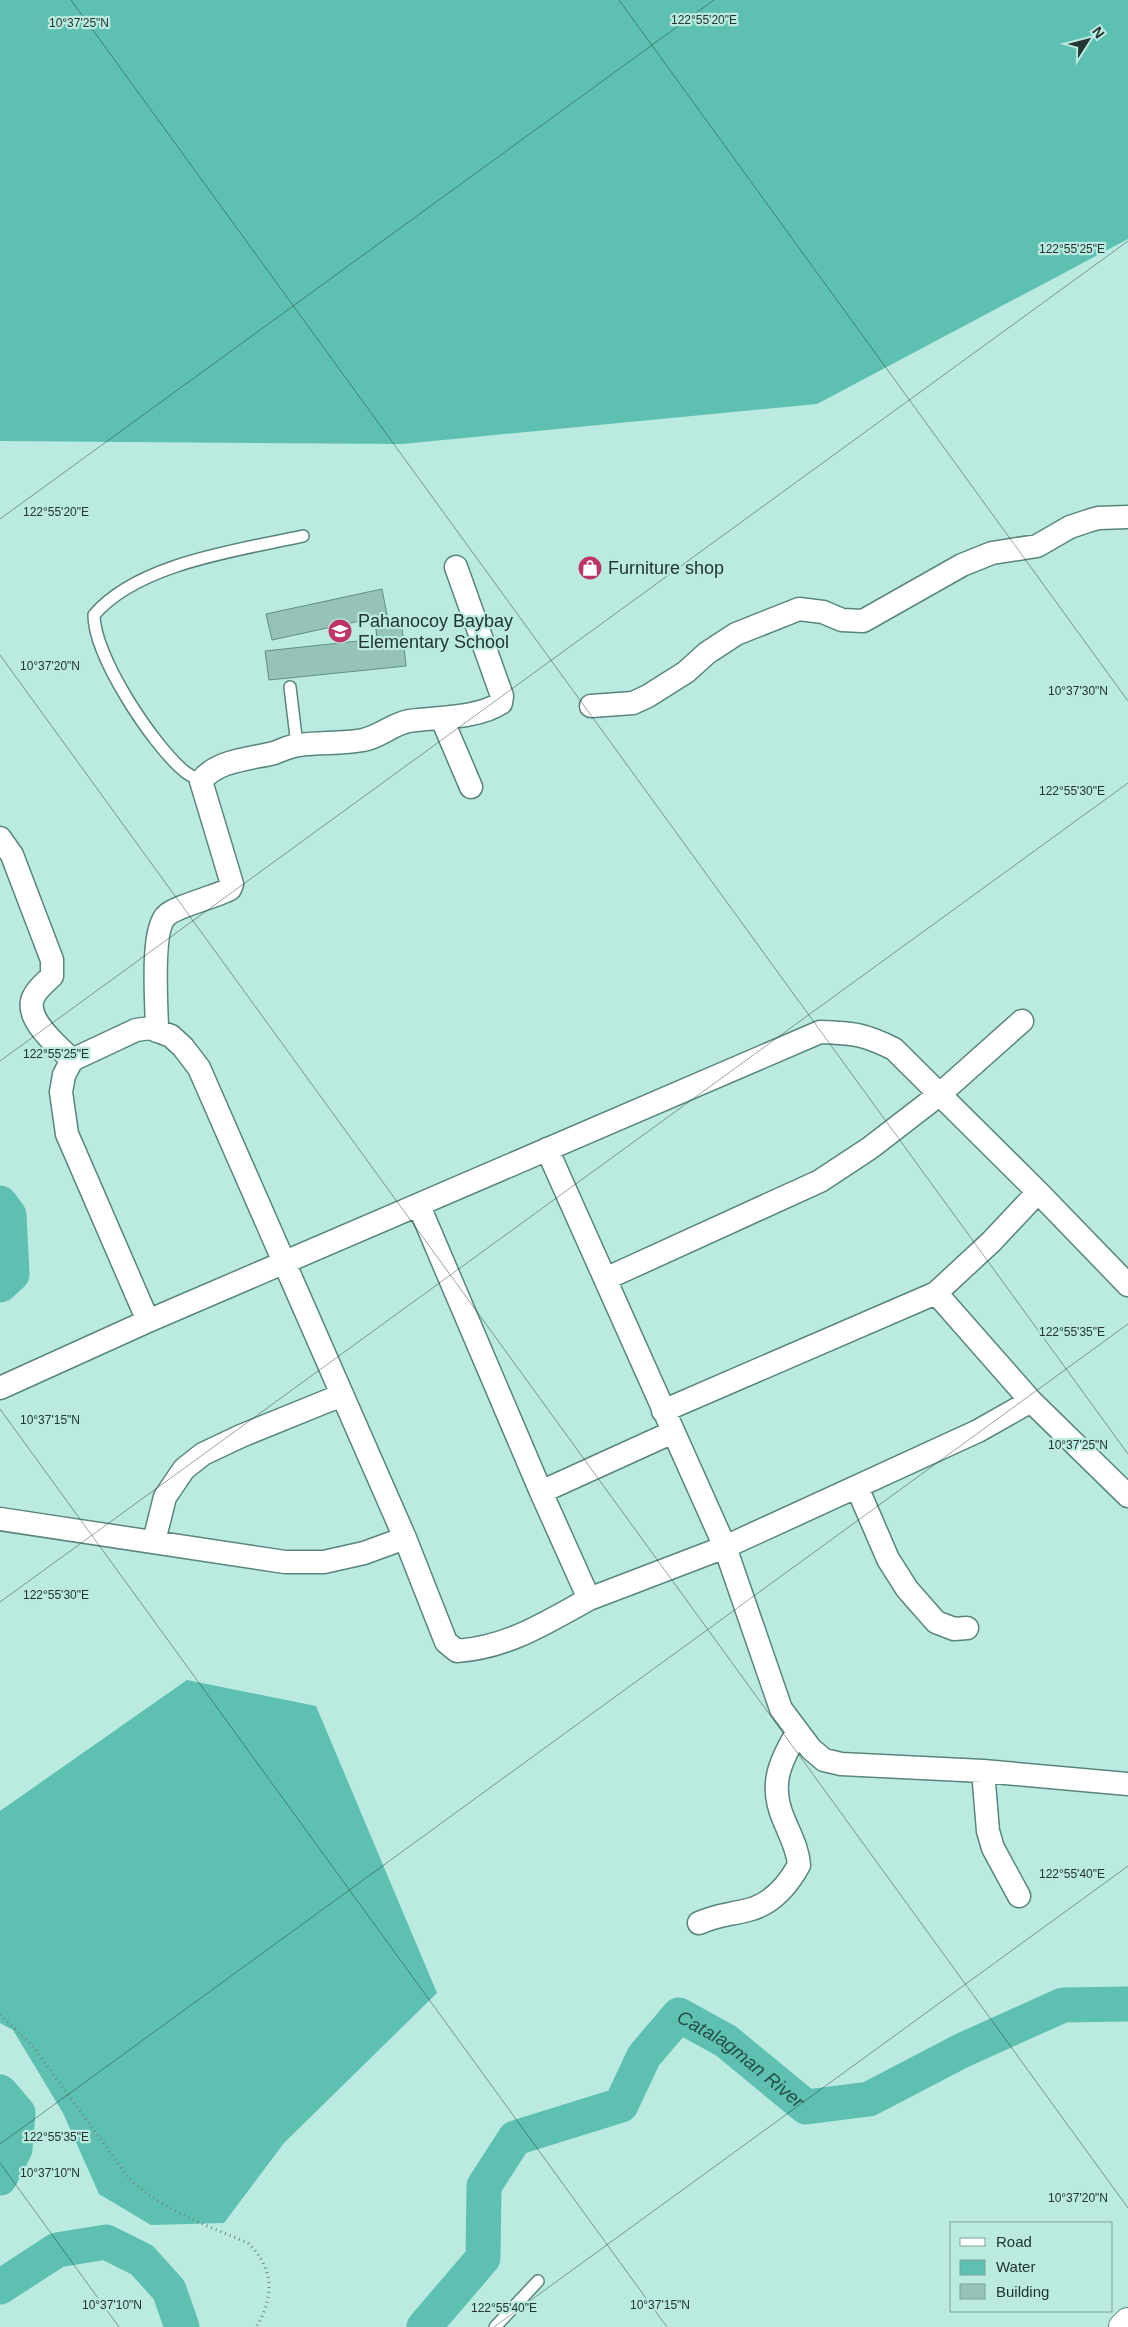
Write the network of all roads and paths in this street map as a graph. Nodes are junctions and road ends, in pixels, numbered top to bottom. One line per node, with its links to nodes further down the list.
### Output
1 (1128, 518): 5 (street)
2 (303, 536): 8 (lane)
3 (456, 567): 6 (street)
4 (290, 687): 7 (lane)
5 (591, 706)
6 (442, 719): 7 (street); 9 (street)
7 (297, 745): 8 (street)
8 (201, 780): 12 (street)
9 (471, 787)
10 (0, 838): 13 (street)
11 (1022, 1021): 14 (street)
12 (157, 1031): 13 (street); 18 (street)
13 (72, 1060): 22 (street)
14 (940, 1094): 15 (street); 16 (street); 19 (street)
15 (547, 1149): 17 (street); 19 (street)
16 (1038, 1192): 20 (street); 21 (street)
17 (419, 1206): 18 (street); 29 (street)
18 (285, 1263): 22 (street); 24 (street)
19 (606, 1280): 26 (street)
20 (1128, 1285)
21 (936, 1293): 25 (street); 26 (street)
22 (148, 1321): 23 (street)
23 (0, 1388)
24 (342, 1395): 32 (street); 33 (street)
25 (1031, 1401): 28 (street); 30 (street)
26 (663, 1410): 27 (street)
27 (673, 1432): 29 (street); 34 (street)
28 (857, 1486): 34 (street); 36 (street)
29 (541, 1492): 35 (street)
30 (1128, 1496)
31 (0, 1519): 33 (street)
32 (405, 1538): 33 (street); 35 (street)
33 (154, 1541)
34 (725, 1547): 35 (street); 37 (street)
35 (589, 1599)
36 (967, 1628)
37 (797, 1733): 38 (street); 41 (street)
38 (983, 1771): 39 (street); 40 (street)
39 (1128, 1784)
40 (1020, 1896)
41 (699, 1923)
42 (0, 2015): 45 (path)
43 (538, 2281): 46 (lane)
44 (1128, 2322): 47 (main road)
45 (256, 2327)
46 (495, 2327)
47 (1123, 2327)

